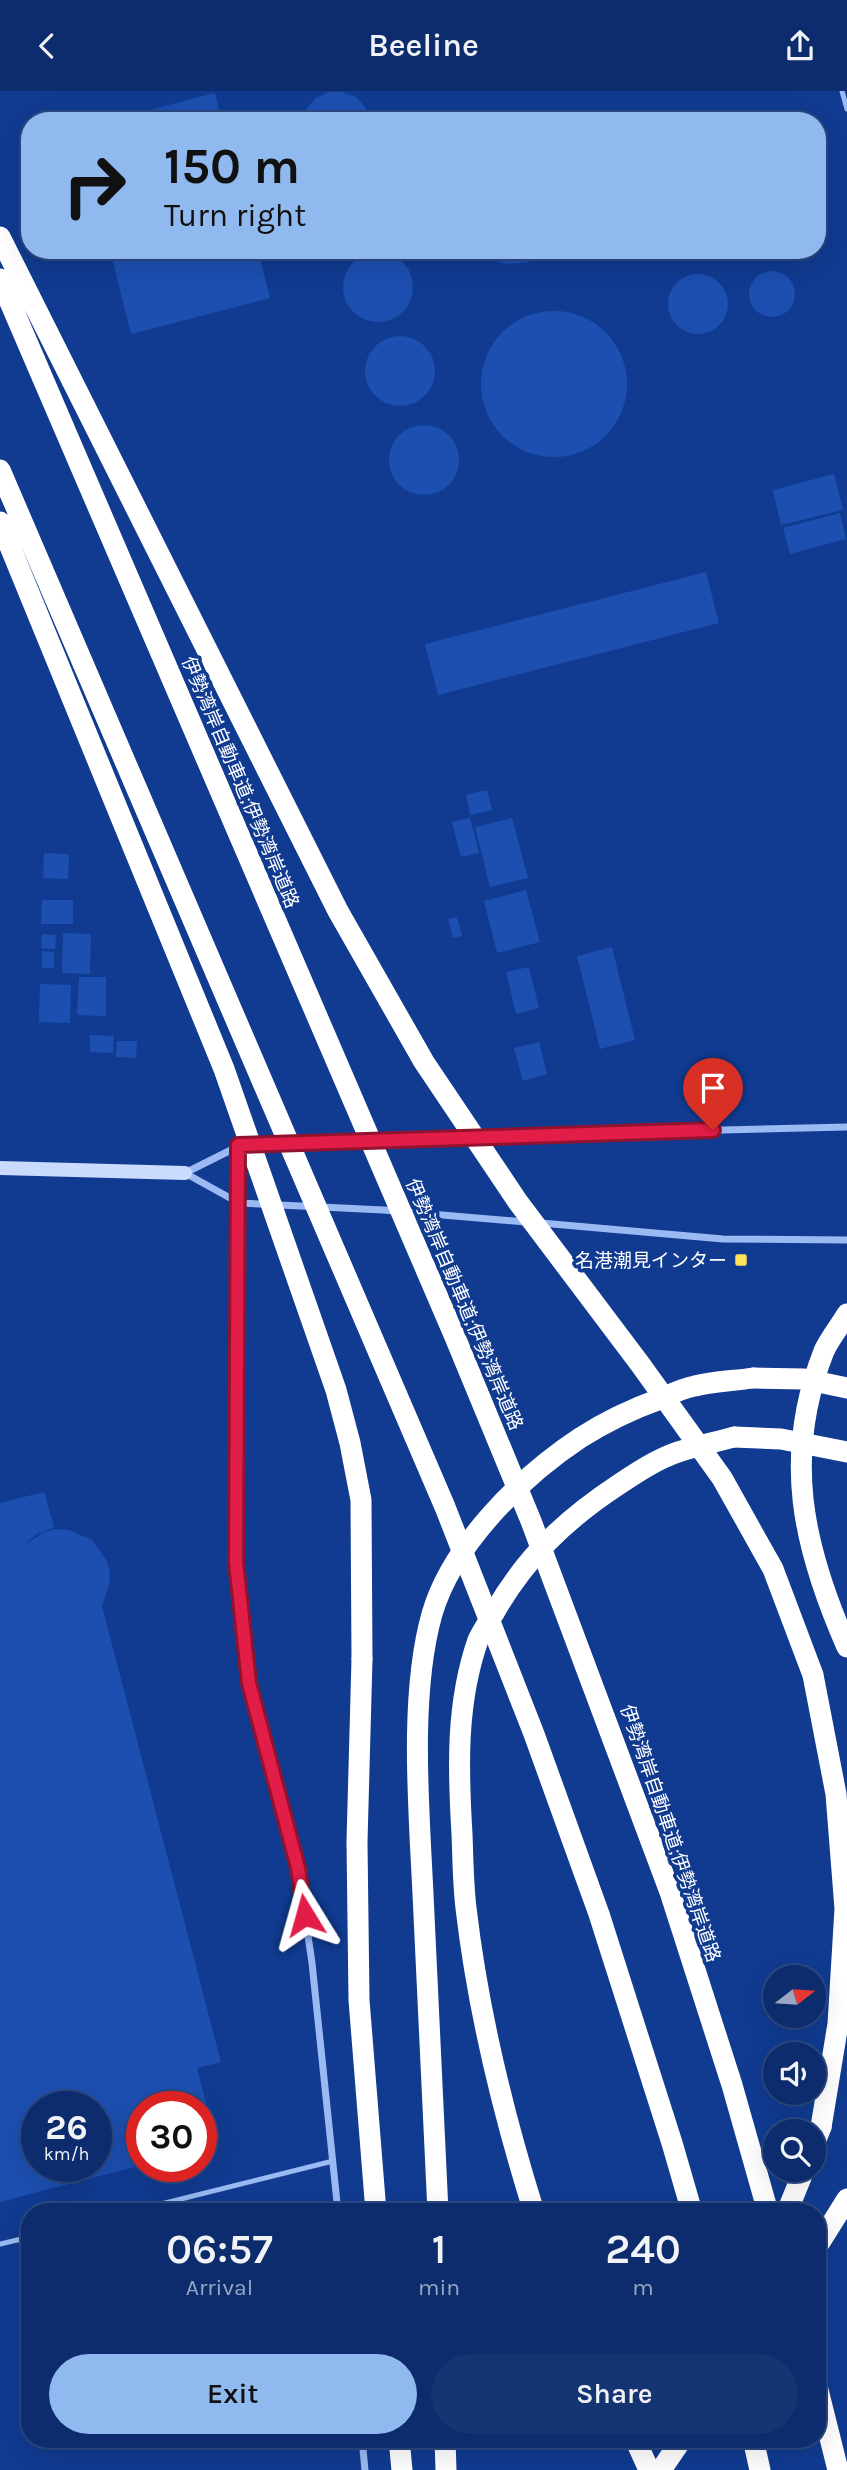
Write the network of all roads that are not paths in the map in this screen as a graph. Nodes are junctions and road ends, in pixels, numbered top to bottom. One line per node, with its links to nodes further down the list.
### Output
1 (842, 91): 2 (lane)
2 (847, 109)
3 (0, 237): 17 (highway, bridge)
4 (0, 279): 27 (highway, 伊勢湾岸自動車道;伊勢湾岸道路, bridge)
5 (0, 470): 26 (highway, bridge)
6 (0, 522): 23 (highway, bridge)
7 (847, 1126): 8 (street)
8 (238, 1145): 10 (street); 11 (street)
9 (0, 1168): 10 (street)
10 (185, 1173): 11 (street)
11 (239, 1203): 12 (street); 18 (street)
12 (847, 1240)
13 (847, 1314): 16 (highway, bridge)
14 (847, 1388): 24 (highway, bridge)
15 (847, 1452): 25 (highway, bridge)
16 (847, 1647)
17 (822, 2119)
18 (333, 2161): 21 (lane); 22 (street)
19 (799, 2182): 28 (highway)
20 (847, 2199): 29 (highway)
21 (165, 2203)
22 (337, 2203)
23 (375, 2203)
24 (438, 2203)
25 (531, 2203)
26 (689, 2203)
27 (765, 2203)
28 (791, 2203)
29 (826, 2233)
30 (21, 2239): 31 (lane)
31 (0, 2244)
32 (826, 2422): 46 (highway)
33 (363, 2448): 40 (street)
34 (400, 2448): 41 (highway)
35 (445, 2448): 42 (highway)
36 (640, 2448): 43 (highway)
37 (663, 2448): 43 (highway)
38 (676, 2448): 44 (highway)
39 (755, 2448): 45 (highway)
40 (365, 2470)
41 (402, 2470)
42 (446, 2470)
43 (651, 2470)
44 (661, 2470)
45 (760, 2470)
46 (838, 2470)

